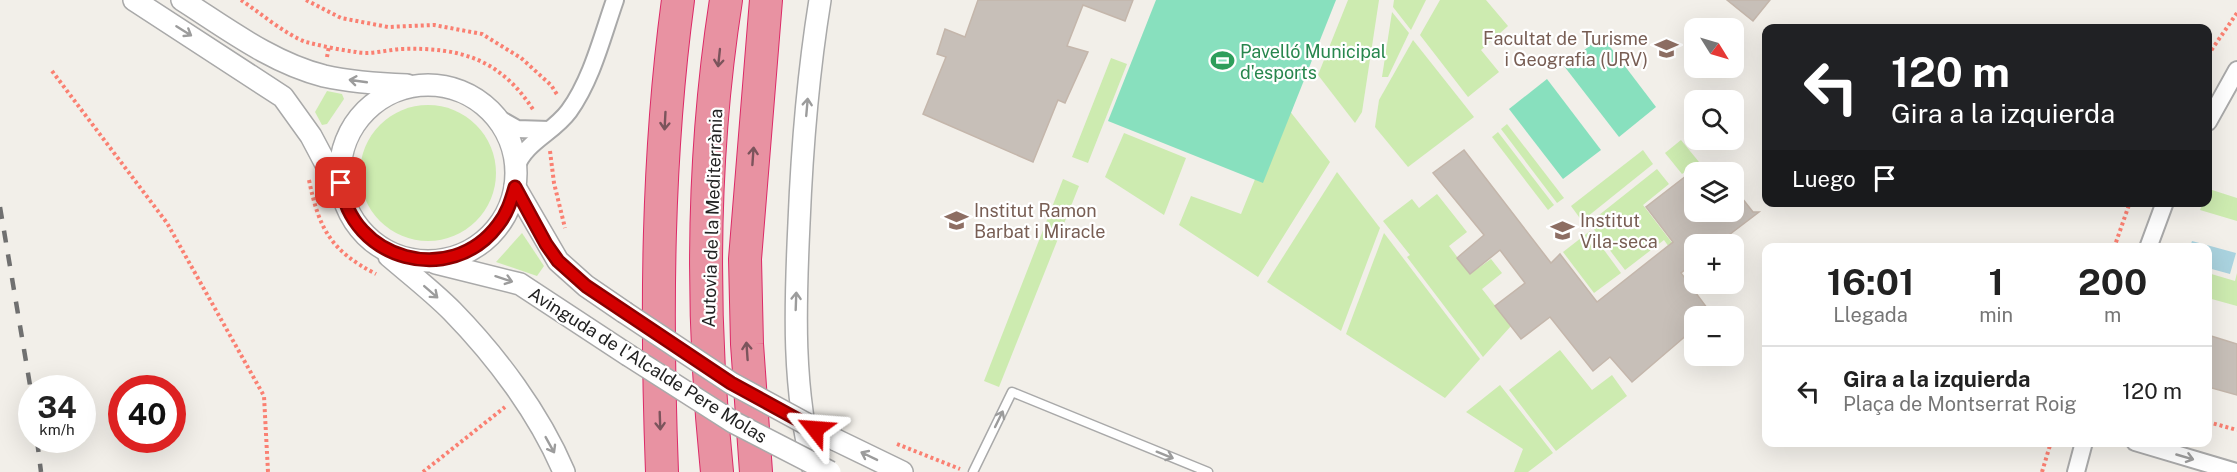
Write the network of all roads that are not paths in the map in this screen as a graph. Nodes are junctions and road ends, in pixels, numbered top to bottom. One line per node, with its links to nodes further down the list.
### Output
1 (134, 0): 14 (street, one-way to 14)
2 (182, 0): 9 (street, one-way to 2)
3 (615, 0): 12 (street)
4 (678, 0): 22 (highway, one-way to 22)
5 (726, 0): 23 (highway, Autovia de la Mediterrània, one-way to 23)
6 (765, 0): 24 (highway, Autovia de la Mediterrània, one-way to 6)
7 (820, 0): 25 (street, one-way to 7)
8 (2237, 70): 10 (street)
9 (416, 85): 11 (street); 14 (street)
10 (2212, 115)
11 (496, 117): 12 (street); 13 (street)
12 (549, 130): 13 (street)
13 (515, 177): 18 (street); 27 (street, Avinguda de l'Alcalde Pere Molas, one-way to 13, bridge)
14 (342, 196): 16 (street)
15 (2164, 207): 17 (street)
16 (370, 240): 18 (street); 21 (street, one-way to 21)
17 (2150, 243)
18 (427, 261): 26 (street, Avinguda de l'Alcalde Pere Molas, one-way to 26, bridge)
19 (2083, 447): 30 (street)
20 (2152, 447): 31 (street, one-way to 31)
21 (564, 472)
22 (662, 472)
23 (717, 472)
24 (756, 472)
25 (814, 472)
26 (830, 472)
27 (902, 472)
28 (973, 472): 29 (lane, one-way to 29)
29 (1208, 472)
30 (2076, 472)
31 (2236, 472)

